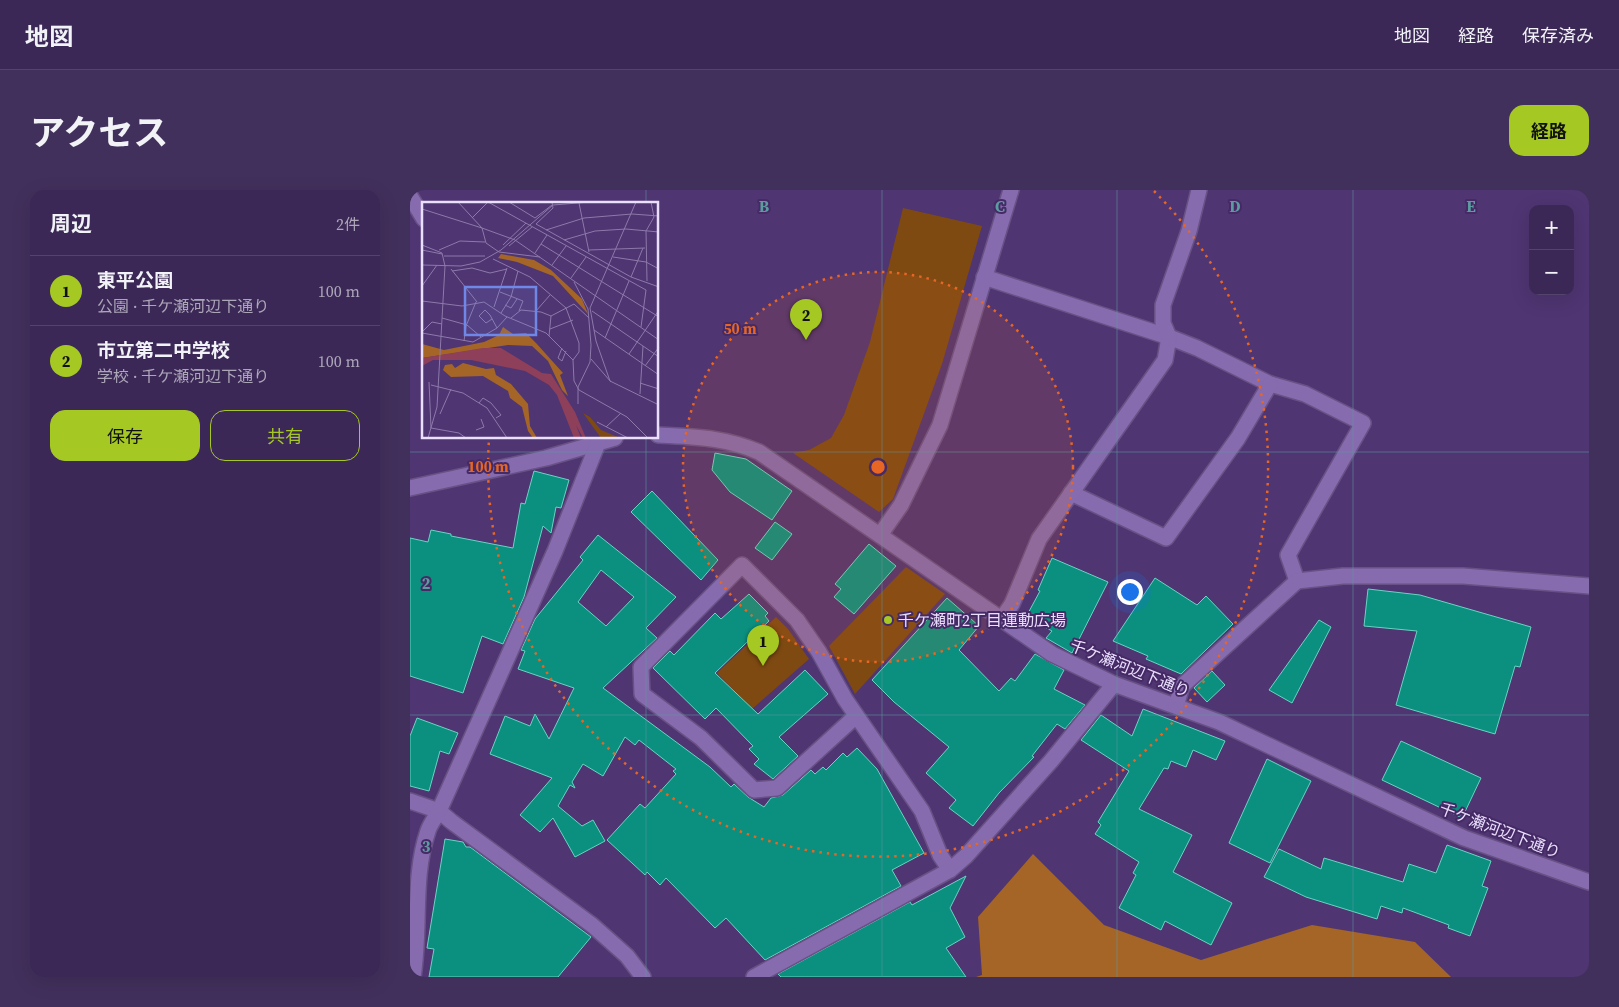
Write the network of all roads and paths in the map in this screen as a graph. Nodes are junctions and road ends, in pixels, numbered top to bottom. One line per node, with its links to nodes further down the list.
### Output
1 (1011, 190): 5 (street)
2 (1199, 190): 6 (street)
3 (410, 196): 4 (street)
4 (422, 216)
5 (984, 278): 6 (street); 13 (street)
6 (1169, 337): 7 (street); 12 (street)
7 (1270, 384): 12 (street); 14 (street)
8 (659, 436): 13 (street, 千ケ瀬河辺下通り)
9 (612, 439): 10 (street)
10 (598, 443): 11 (street); 21 (street)
11 (410, 488)
12 (1071, 493): 16 (street)
13 (880, 535): 16 (street, 千ケ瀬河辺下通り)
14 (1297, 581): 15 (street); 18 (street)
15 (1587, 584)
16 (1001, 620): 17 (street, 千ケ瀬河辺下通り)
17 (1114, 684): 18 (street, 千ケ瀬河辺下通り); 22 (street)
18 (1176, 706): 23 (street, 千ケ瀬河辺下通り)
19 (856, 716): 19 (street); 22 (street)
20 (410, 802): 21 (street)
21 (439, 811): 24 (street); 25 (street)
22 (950, 870): 26 (street)
23 (1589, 882)
24 (412, 977)
25 (642, 977)
26 (754, 977)

